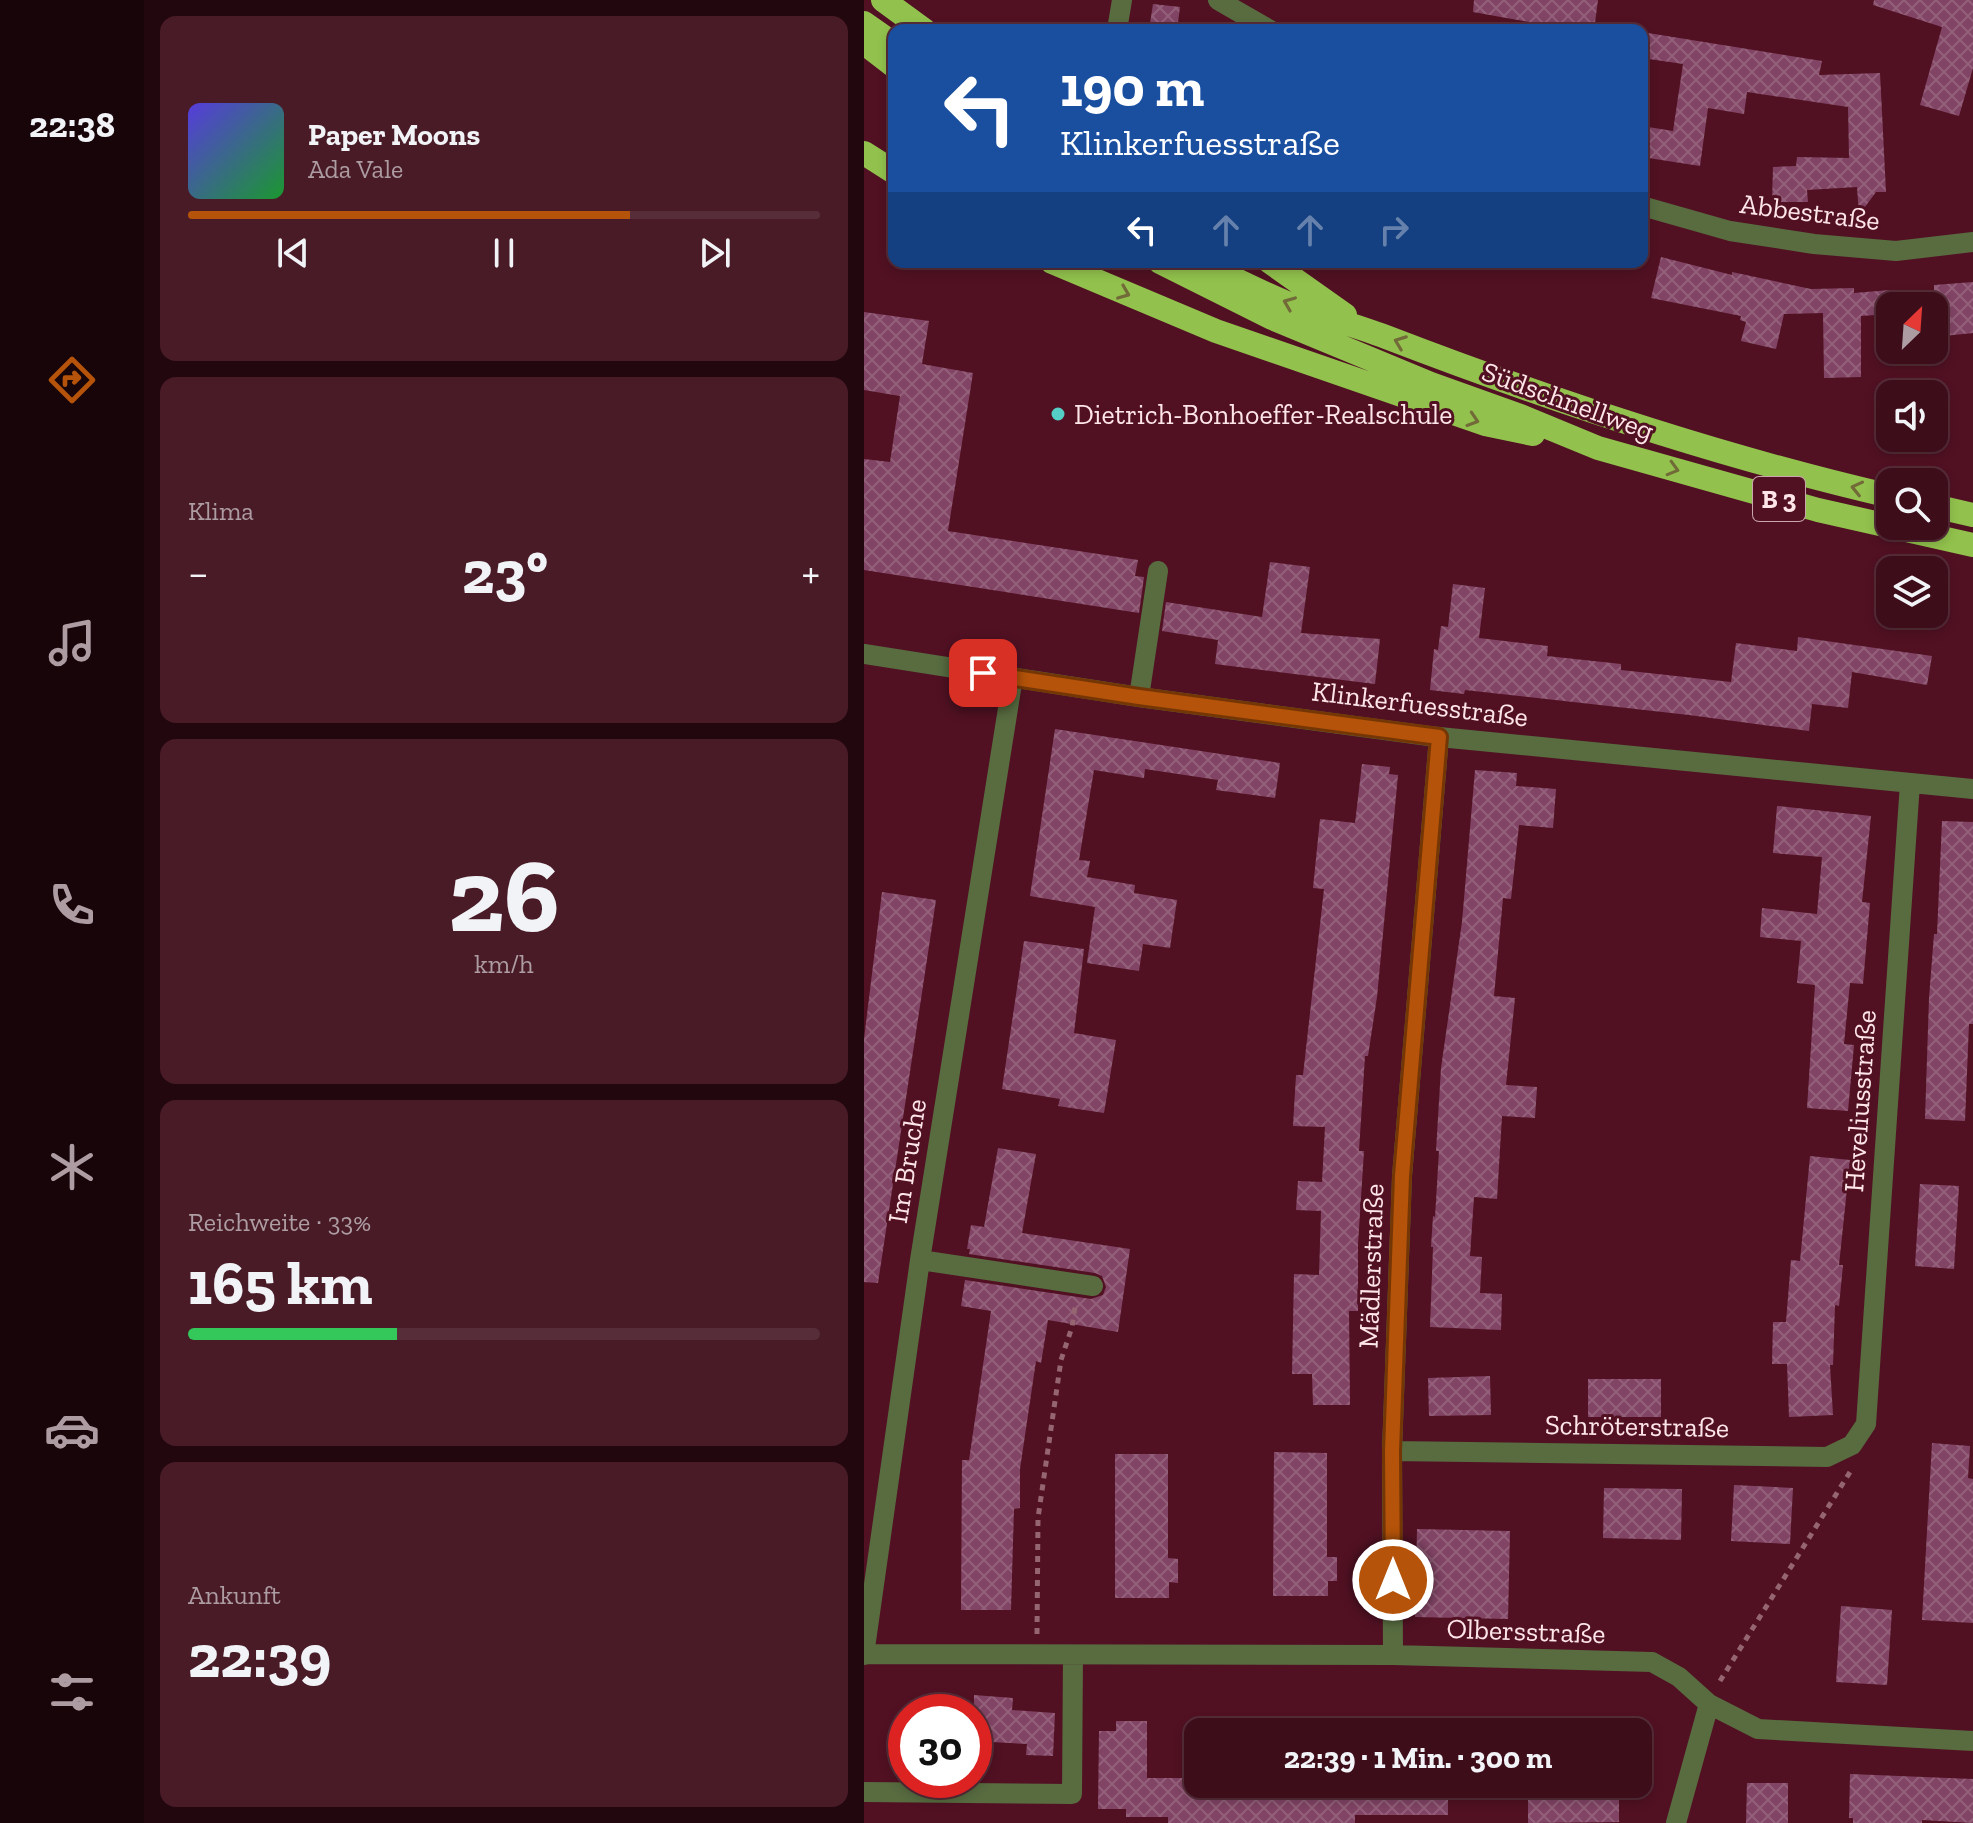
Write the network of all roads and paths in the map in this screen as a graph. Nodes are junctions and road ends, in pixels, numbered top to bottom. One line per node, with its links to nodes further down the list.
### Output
1 (883, 0): 5 (highway)
2 (1122, 0): 6 (street)
3 (1218, 0): 7 (street)
4 (864, 23): 8 (highway)
5 (916, 24)
6 (1118, 24)
7 (1260, 24)
8 (888, 40)
9 (864, 43): 10 (highway)
10 (888, 61)
11 (864, 153): 12 (highway)
12 (888, 168)
13 (1648, 208): 14 (street, Abbestraße)
14 (1973, 242)
15 (1066, 268): 20 (highway, one-way to 20)
16 (1172, 268): 20 (highway, Südschnellweg / B 3)
17 (1213, 268): 19 (highway, Südschnellweg / B 3, one-way to 17)
18 (1278, 268): 19 (highway)
19 (1363, 328): 21 (highway, Südschnellweg / B 3, one-way to 19)
20 (1598, 448): 24 (highway, Südschnellweg / B 3, one-way to 24)
21 (1876, 493)
22 (1948, 509): 23 (highway)
23 (1973, 515)
24 (1973, 545)
25 (1158, 571): 28 (street)
26 (864, 654): 27 (street, Klinkerfuesstraße)
27 (1013, 677): 28 (street, Klinkerfuesstraße); 32 (street, Im Bruche)
28 (1139, 697): 29 (street, Klinkerfuesstraße)
29 (1439, 737): 30 (street, Klinkerfuesstraße); 35 (street, Mädlerstraße)
30 (1910, 783): 31 (street, Klinkerfuesstraße); 34 (street, Heveliusstraße)
31 (1973, 789)
32 (920, 1260): 33 (street); 37 (street, Im Bruche)
33 (1086, 1285): 38 (path)
34 (1866, 1424): 35 (street, Schröterstraße)
35 (1392, 1451): 40 (street, Mädlerstraße)
36 (1850, 1472): 41 (path)
37 (864, 1654): 38 (street, Olbersstraße)
38 (1037, 1655): 39 (street, Olbersstraße)
39 (1073, 1655): 40 (street, Olbersstraße); 43 (street)
40 (1393, 1655): 41 (street, Olbersstraße)
41 (1709, 1704): 42 (street, Olbersstraße); 44 (street)
42 (1973, 1741)
43 (864, 1792)
44 (1676, 1823)

